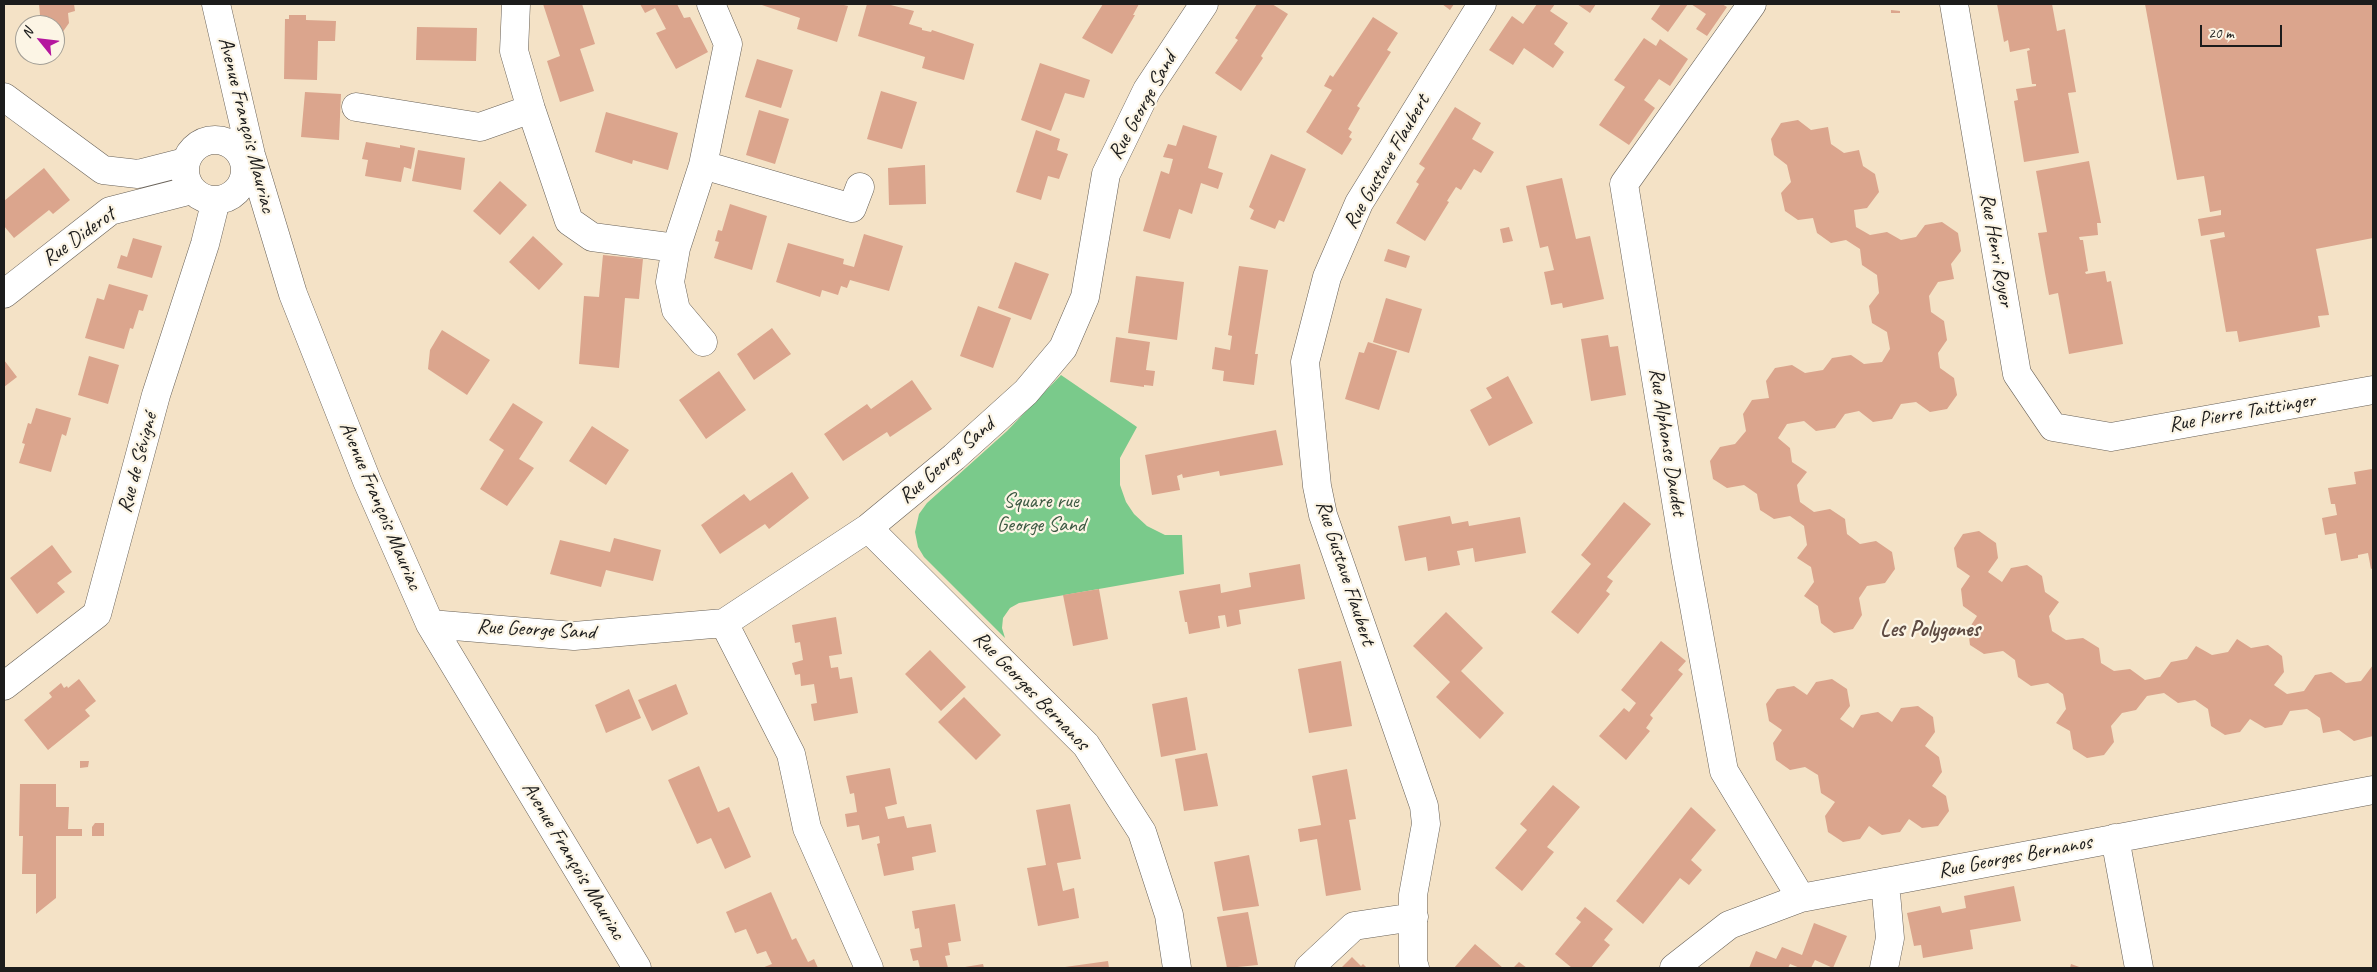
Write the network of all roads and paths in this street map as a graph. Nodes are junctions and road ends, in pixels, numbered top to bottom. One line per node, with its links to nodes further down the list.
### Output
1 (216, 4): 11 (street, Avenue François Mauriac)
2 (516, 4): 10 (street)
3 (711, 4): 14 (street)
4 (1204, 4): 23 (street, Rue George Sand)
5 (1482, 4): 31 (street, Rue Gustave Flaubert)
6 (1752, 4): 30 (street, Rue Alphonse Daudet)
7 (1954, 4): 22 (street, Rue Henri Royer)
8 (4, 97): 13 (street)
9 (356, 107): 10 (street)
10 (530, 109): 18 (street)
11 (243, 120): 12 (street); 16 (street, Avenue François Mauriac)
12 (225, 141): 13 (street); 17 (street)
13 (185, 162): 17 (street)
14 (703, 165): 15 (street); 18 (street)
15 (860, 187)
16 (261, 189): 17 (street, Rue Diderot); 25 (street, Avenue François Mauriac)
17 (213, 195): 19 (street, Rue Diderot); 26 (street, Rue de Sévigné)
18 (676, 248): 20 (street)
19 (4, 294)
20 (703, 342)
21 (2373, 390): 22 (street, Rue Pierre Taittinger)
22 (2111, 437)
23 (868, 528): 24 (street, Rue George Sand); 34 (street, Rue Georges Bernanos)
24 (724, 623): 25 (street, Rue George Sand); 33 (street)
25 (430, 624): 32 (street, Avenue François Mauriac)
26 (4, 686)
27 (2373, 790): 28 (street, Rue Georges Bernanos)
28 (2115, 838): 29 (street, Rue Georges Bernanos); 39 (street)
29 (1885, 882): 30 (street, Rue Georges Bernanos); 38 (street)
30 (1801, 898): 37 (street, Rue Georges Bernanos)
31 (1414, 917): 35 (street); 36 (street, Rue Gustave Flaubert)
32 (637, 968)
33 (869, 968)
34 (1177, 968)
35 (1309, 968)
36 (1415, 968)
37 (1674, 968)
38 (1884, 968)
39 (2139, 968)

